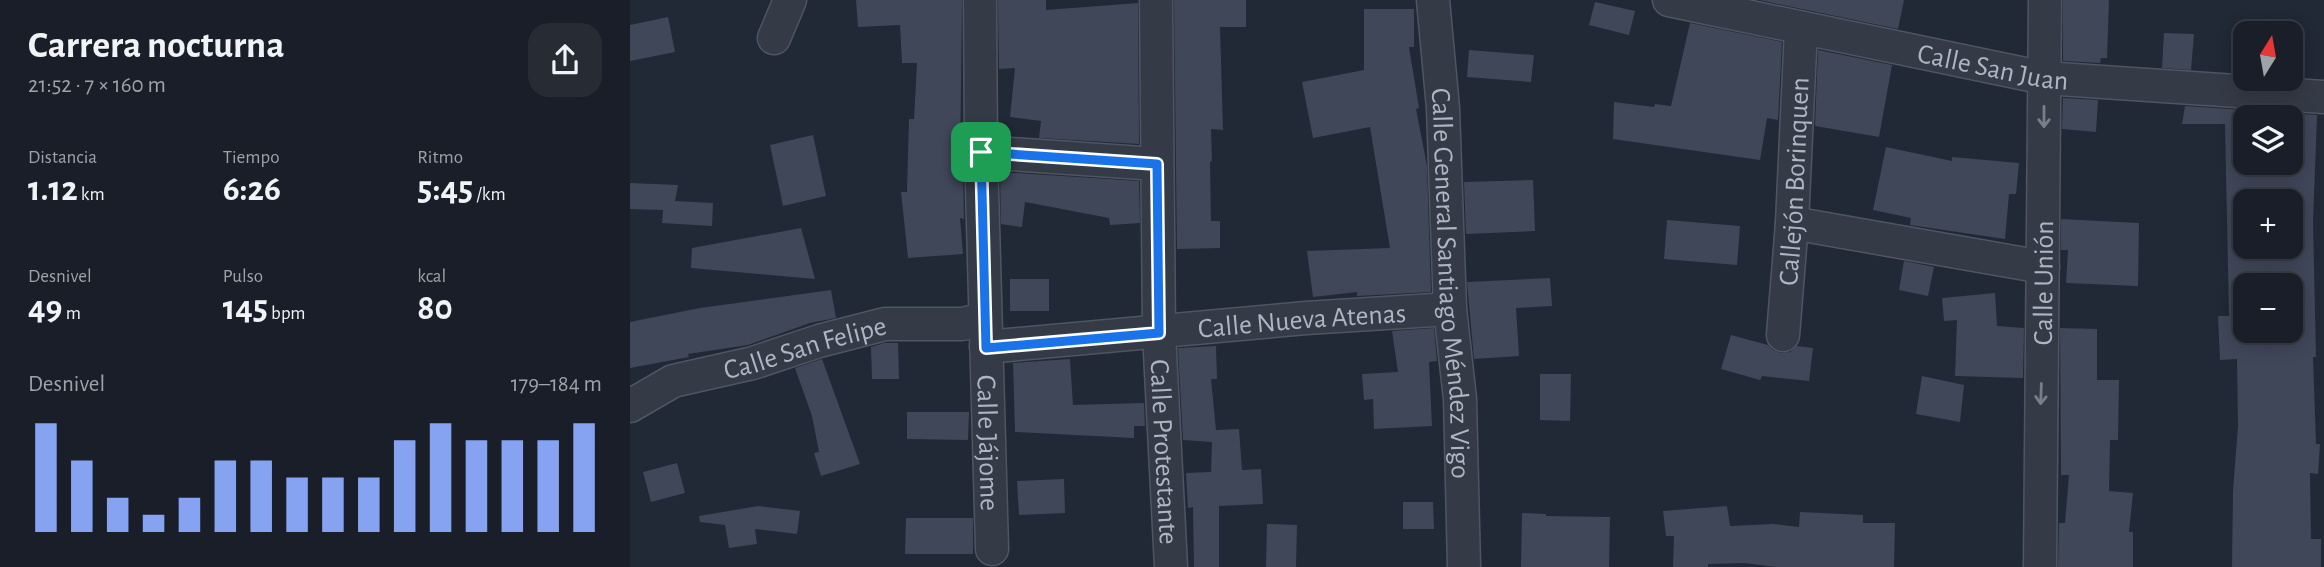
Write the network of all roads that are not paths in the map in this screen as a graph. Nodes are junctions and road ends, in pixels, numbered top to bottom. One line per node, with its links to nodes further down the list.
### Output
1 (790, 0): 9 (street)
2 (980, 0): 12 (street, Calle Jájome)
3 (1156, 0): 13 (street, Calle Protestante)
4 (1433, 0): 16 (street, Calle General Santiago Méndez Vigo)
5 (1668, 0): 7 (street, Calle San Juan)
6 (2045, 0): 10 (street, Calle Unión)
7 (1759, 9): 8 (street, Calle San Juan)
8 (1801, 28): 10 (street, Calle San Juan); 14 (street, Callejón Borinquen)
9 (774, 38)
10 (2044, 78): 11 (street, Calle San Juan); 15 (street, Calle Unión, one-way to 15)
11 (2324, 97)
12 (981, 152): 13 (street); 17 (street, Calle Jájome)
13 (1157, 164): 18 (street, Calle Protestante)
14 (1792, 222): 15 (street); 19 (street, Callejón Borinquen)
15 (2043, 267): 24 (street, Calle Unión, one-way to 24)
16 (1450, 309): 18 (street, Calle Nueva Atenas); 23 (street, Calle General Santiago Méndez Vigo)
17 (986, 333): 18 (street, Calle Nueva Atenas); 20 (street, Calle San Felipe); 21 (street, Calle Jájome)
18 (1159, 333): 22 (street, Calle Protestante)
19 (1783, 335)
20 (630, 406)
21 (992, 549)
22 (1171, 567)
23 (1464, 567)
24 (2040, 567)

